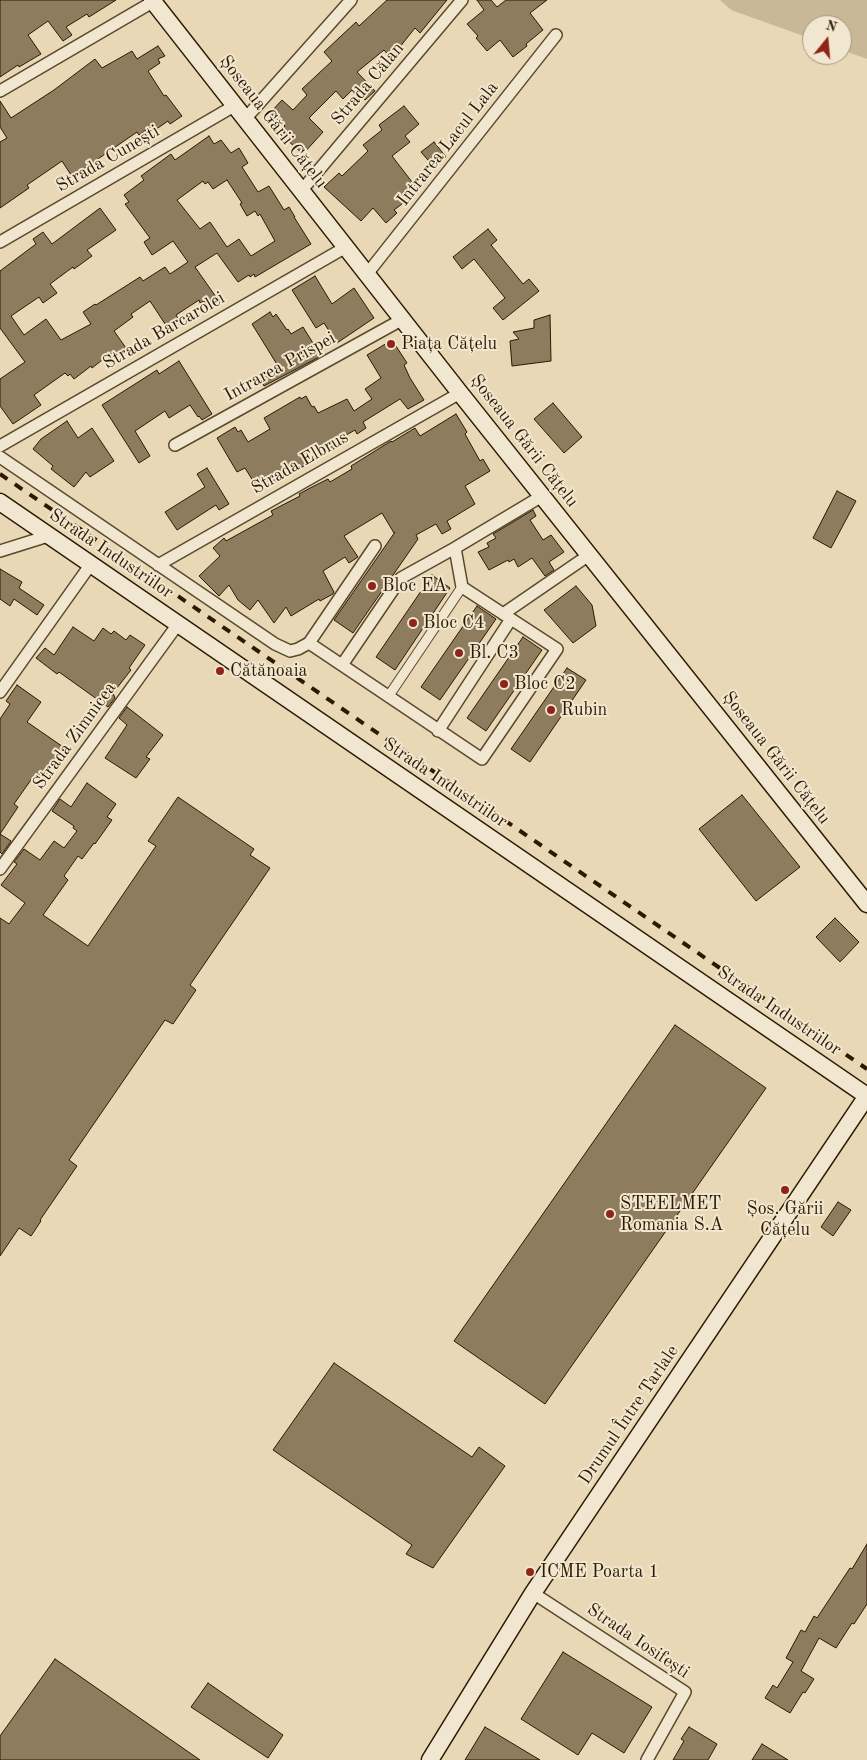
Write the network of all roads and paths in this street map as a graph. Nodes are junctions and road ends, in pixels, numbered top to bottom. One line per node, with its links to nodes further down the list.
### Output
1 (154, 0): 5 (street); 6 (main road, Șoseaua Gării Cățelu)
2 (351, 0): 7 (street)
3 (462, 0): 8 (street, Strada Călan)
4 (556, 35): 11 (street, Intrarea Lacul Lala)
5 (0, 91)
6 (234, 106): 7 (main road, Șoseaua Gării Cățelu); 9 (street, Strada Cunești)
7 (244, 119): 8 (main road, Șoseaua Gării Cățelu)
8 (302, 190): 10 (main road, Șoseaua Gării Cățelu)
9 (0, 242)
10 (346, 247): 11 (main road, Șoseaua Gării Cățelu); 15 (street, Strada Barcarolei)
11 (367, 274): 12 (main road, Șoseaua Gării Cățelu)
12 (403, 319): 13 (main road, Șoseaua Gării Cățelu); 14 (street, Intrarea Prispei)
13 (460, 392): 17 (main road, Șoseaua Gării Cățelu); 25 (street, Strada Elbrus)
14 (175, 445)
15 (0, 446)
16 (0, 457): 25 (street)
17 (542, 496): 21 (street); 23 (main road, Șoseaua Gării Cățelu)
18 (0, 502): 19 (main road, Strada Industriilor)
19 (48, 536): 22 (street); 24 (main road, Strada Industriilor)
20 (375, 546): 29 (street)
21 (456, 548): 26 (street); 30 (street)
22 (0, 552)
23 (589, 556): 27 (street); 35 (main road, Șoseaua Gării Cățelu)
24 (91, 564): 28 (main road, Strada Industriilor); 31 (street)
25 (158, 565): 29 (street)
26 (462, 587): 27 (street); 32 (street)
27 (507, 617): 33 (street); 33 (street)
28 (178, 624): 34 (street, Strada Zimnicea); 36 (main road, Strada Industriilor)
29 (309, 643): 30 (street)
30 (342, 665): 32 (street)
31 (0, 692)
32 (388, 697): 33 (street)
33 (438, 731)
34 (0, 869)
35 (867, 904)
36 (867, 1096): 37 (main road, Drumul Între Tarlale)
37 (533, 1593): 38 (main road, Drumul Între Tarlale); 39 (street, Strada Iosifești)
38 (430, 1760)
39 (647, 1760)

